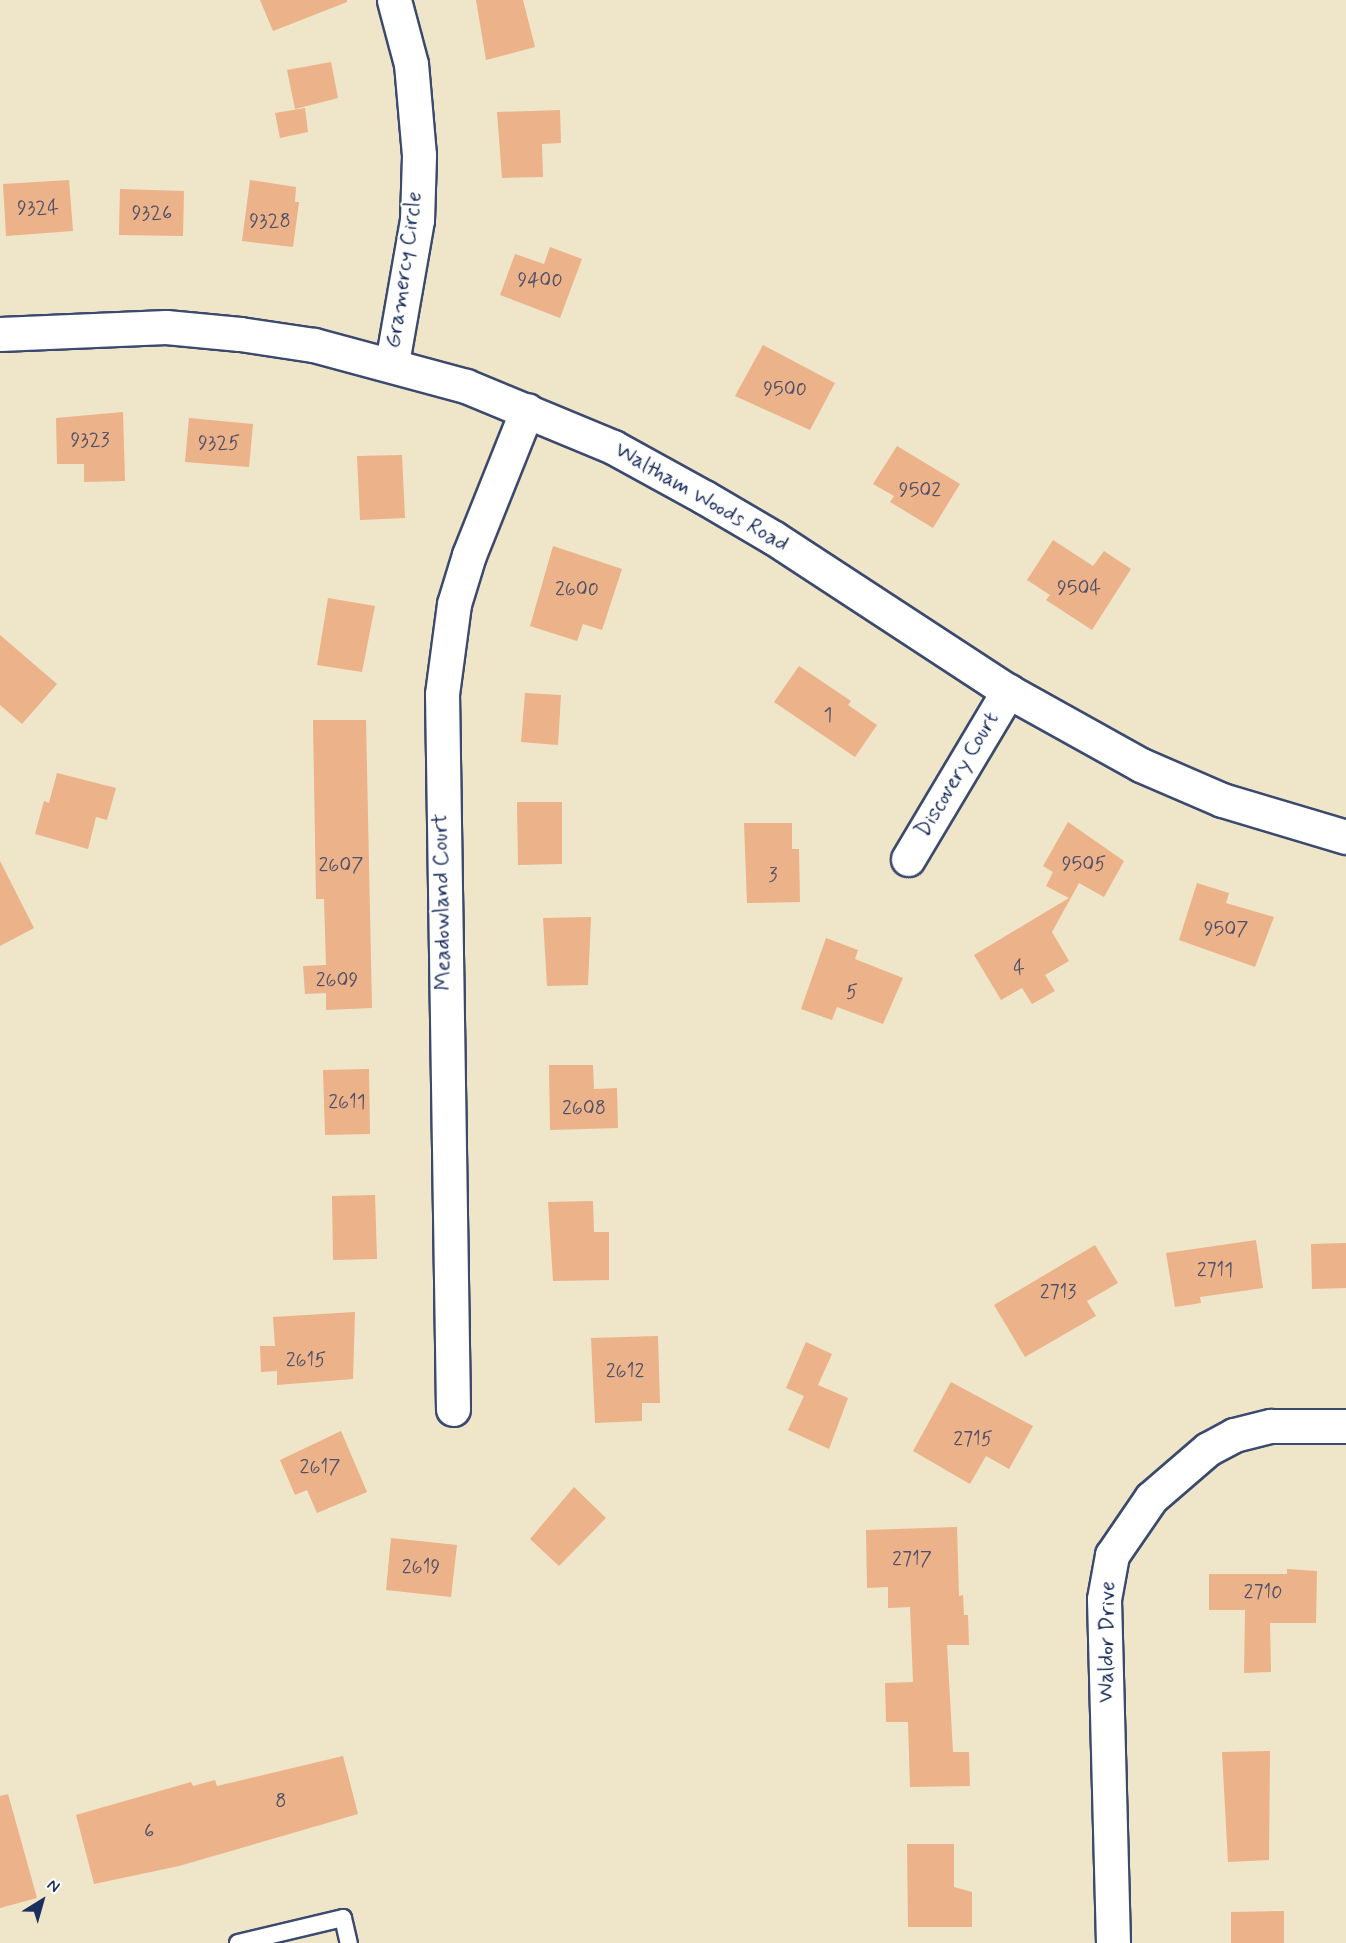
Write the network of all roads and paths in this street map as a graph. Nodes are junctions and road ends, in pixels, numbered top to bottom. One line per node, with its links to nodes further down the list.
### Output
1 (394, 0): 3 (street, Gramercy Circle)
2 (0, 334): 3 (street, Waltham Woods Road)
3 (392, 363): 4 (street, Waltham Woods Road)
4 (527, 410): 5 (street, Waltham Woods Road); 8 (street, Meadowland Court)
5 (1008, 691): 6 (street, Waltham Woods Road); 7 (street, Discovery Court)
6 (1346, 837)
7 (908, 859)
8 (453, 1409)
9 (1346, 1426): 12 (street, Waldor Drive)
10 (238, 1943): 11 (lane)
11 (349, 1943)
12 (1113, 1943)

